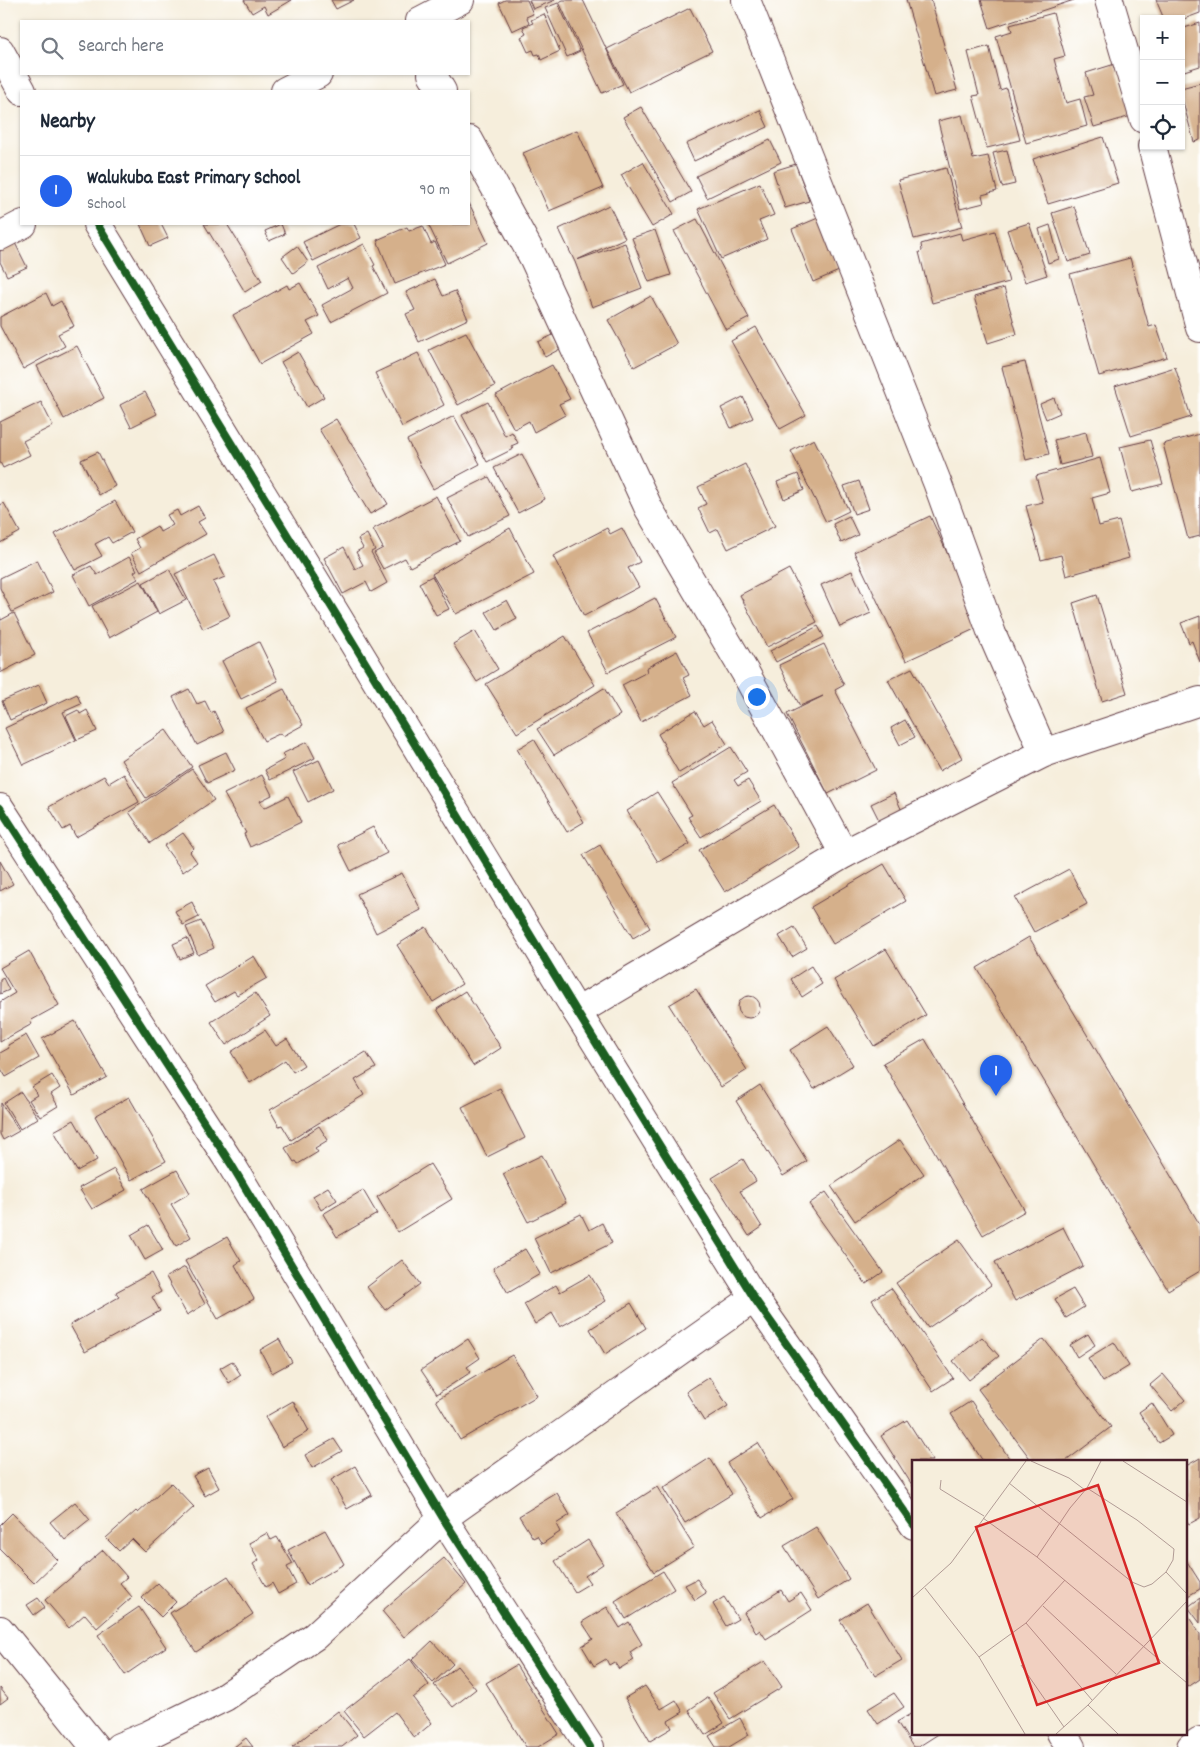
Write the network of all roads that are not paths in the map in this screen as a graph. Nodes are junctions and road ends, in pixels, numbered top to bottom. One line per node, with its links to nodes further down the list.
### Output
1 (460, 0): 4 (street)
2 (746, 0): 19 (street)
3 (1110, 0): 11 (street)
4 (422, 20)
5 (0, 51): 8 (street)
6 (316, 75): 9 (street)
7 (433, 75): 10 (street)
8 (21, 90)
9 (286, 90)
10 (441, 90)
11 (1140, 105)
12 (470, 142): 21 (street)
13 (1153, 150): 17 (street)
14 (21, 225): 16 (street)
15 (98, 225): 22 (street)
16 (0, 236)
17 (1200, 328)
18 (1200, 701): 19 (street)
19 (1044, 753): 21 (street)
20 (0, 808): 24 (street)
21 (844, 854): 22 (street)
22 (577, 1012): 23 (street)
23 (754, 1298): 24 (street); 25 (street)
24 (444, 1518): 29 (street); 31 (street)
25 (912, 1522)
26 (0, 1630): 30 (street)
27 (1062, 1734): 32 (street)
28 (1200, 1741): 33 (street)
29 (124, 1746)
30 (95, 1747)
31 (590, 1747)
32 (1071, 1747)
33 (1191, 1747)

